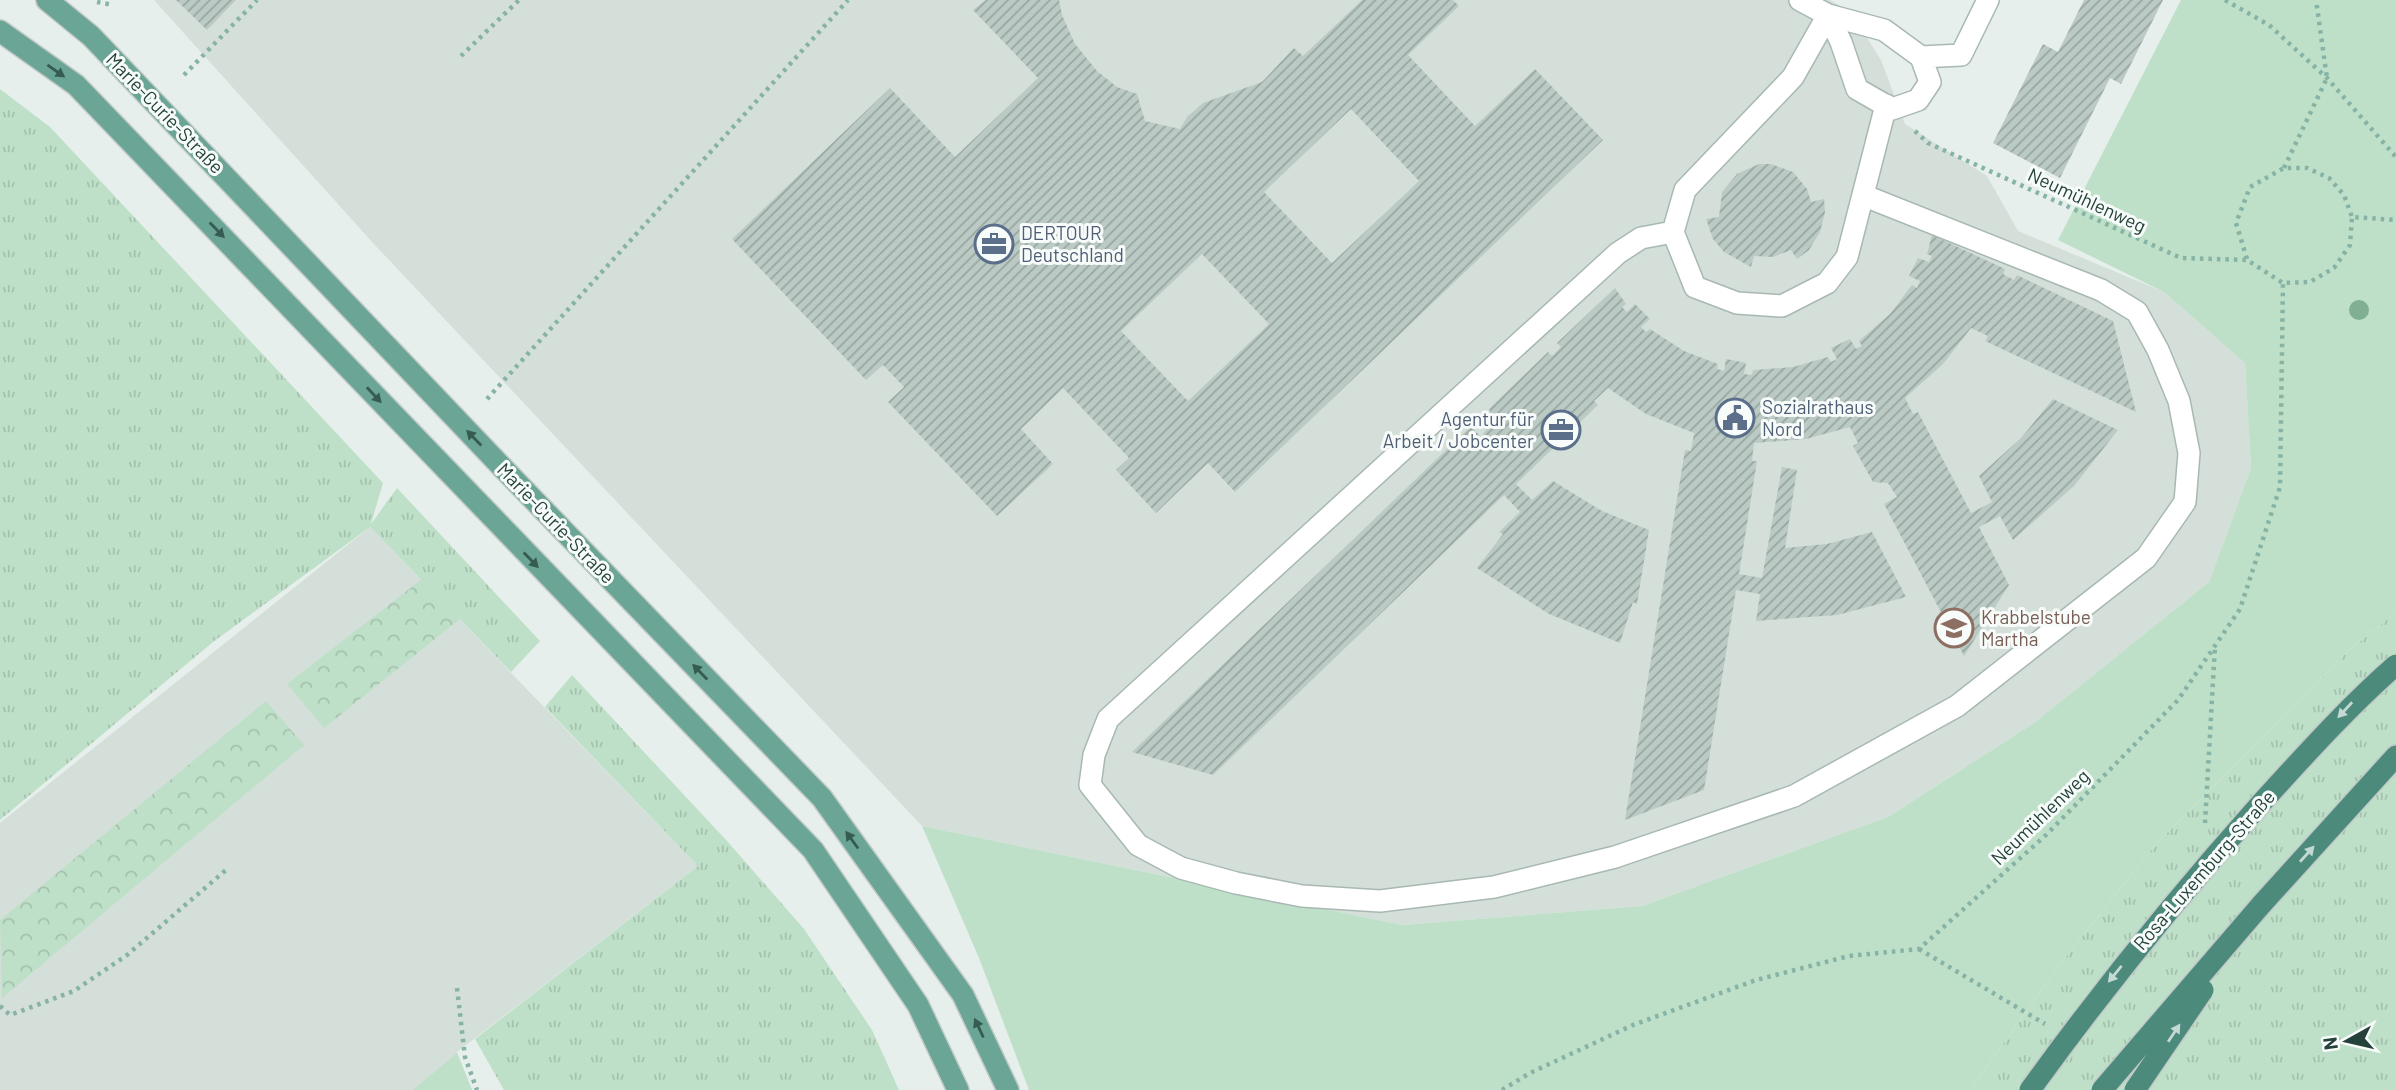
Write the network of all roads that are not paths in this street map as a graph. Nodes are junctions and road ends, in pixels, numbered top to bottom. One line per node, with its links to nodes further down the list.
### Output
1 (47, 0): 14 (main road, Marie-Curie-Straße, one-way to 1)
2 (1800, 0): 4 (street)
3 (1988, 0): 6 (street)
4 (1828, 15): 6 (street); 7 (street); 9 (street)
5 (0, 31): 13 (main road, one-way to 13)
6 (1921, 57): 7 (street)
7 (1889, 107): 8 (street)
8 (1865, 196): 9 (street); 9 (street)
9 (1672, 232)
10 (2396, 664): 15 (highway, Rosa-Luxemburg-Straße, one-way to 15, bridge)
11 (2396, 756): 12 (highway, one-way to 11)
12 (2261, 905): 16 (highway, bridge); 17 (highway, one-way to 12, bridge)
13 (958, 1090)
14 (1008, 1090)
15 (2030, 1090)
16 (2102, 1090)
17 (2135, 1090)

